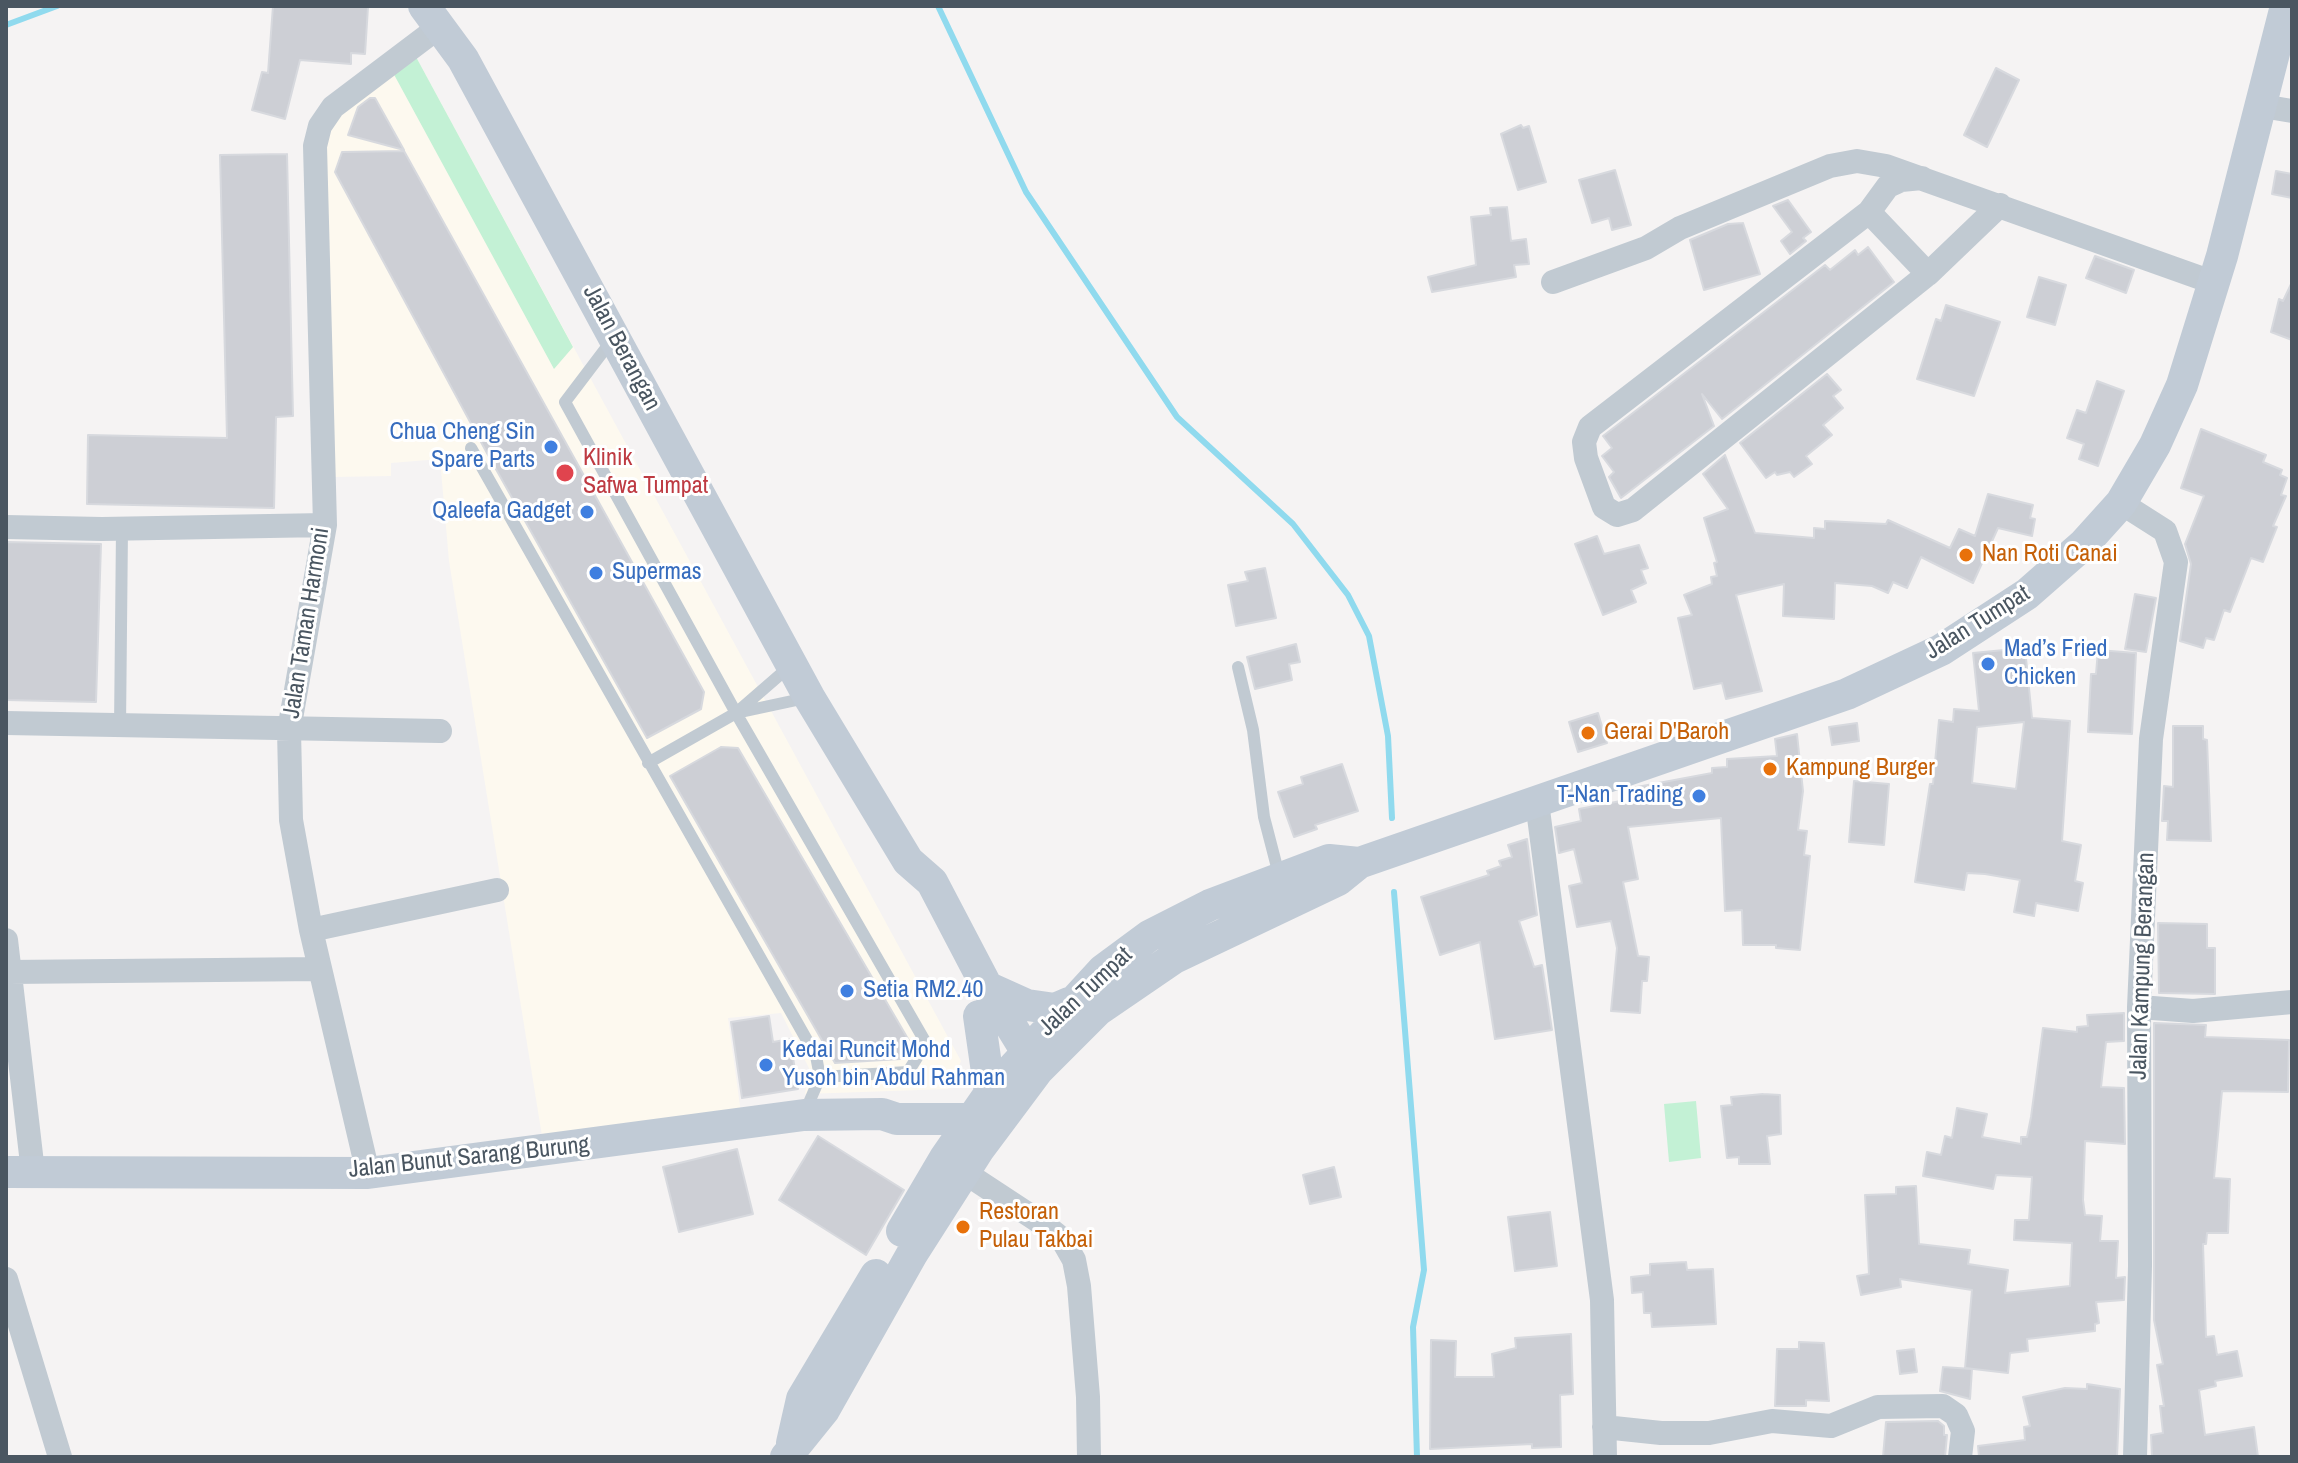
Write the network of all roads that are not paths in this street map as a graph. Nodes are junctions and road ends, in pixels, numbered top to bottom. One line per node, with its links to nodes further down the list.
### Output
1 (2286, 6): 3 (main road, Jalan Tumpat)
2 (432, 16): 10 (main road, Jalan Berangan); 13 (street, Jalan Taman Harmoni)
3 (2277, 108): 9 (main road, Jalan Tumpat)
4 (1922, 178): 5 (street); 6 (street); 8 (street)
5 (2000, 205): 7 (street); 9 (street)
6 (1869, 212): 7 (street); 7 (street)
7 (1928, 274)
8 (1553, 282)
9 (2212, 282): 12 (main road, Jalan Tumpat)
10 (615, 336): 16 (main road, Jalan Berangan); 19 (lane)
11 (471, 448): 24 (lane)
12 (2121, 503): 25 (main road, Jalan Tumpat); 36 (street, Jalan Kampung Berangan)
13 (325, 525): 15 (street); 22 (street, Jalan Taman Harmoni)
14 (6, 527): 15 (street)
15 (122, 529): 21 (lane)
16 (792, 665): 18 (main road, Jalan Berangan); 19 (lane)
17 (1238, 667): 27 (lane)
18 (809, 697): 19 (lane); 33 (main road, Jalan Berangan)
19 (736, 713): 24 (lane); 38 (lane)
20 (6, 723): 21 (street)
21 (120, 727): 22 (street)
22 (289, 730): 23 (street); 29 (street, Jalan Taman Harmoni)
23 (440, 731)
24 (648, 763): 38 (lane)
25 (1537, 802): 26 (main road, Jalan Tumpat); 49 (street)
26 (1359, 863): 27 (main road, Jalan Tumpat); 35 (main road, Jalan Tumpat)
27 (1280, 876): 35 (main road, Jalan Tumpat)
28 (497, 890): 29 (street)
29 (311, 930): 31 (street, Jalan Taman Harmoni)
30 (6, 940): 32 (street)
31 (320, 969): 32 (street); 45 (street, Jalan Taman Harmoni)
32 (9, 972): 44 (street)
33 (983, 1002): 35 (main road); 37 (main road, Jalan Berangan); 39 (main road)
34 (2292, 1002): 36 (street)
35 (1084, 1007): 37 (main road, Jalan Tumpat); 46 (main road)
36 (2139, 1007): 55 (street, Jalan Kampung Berangan)
37 (1025, 1068): 39 (main road, Jalan Tumpat)
38 (820, 1077): 41 (lane)
39 (988, 1113): 40 (main road, Jalan Bunut Sarang Burung); 42 (main road, Jalan Bunut Sarang Burung); 43 (main road, Jalan Tumpat); 47 (main road, Jalan Tumpat)
40 (882, 1114): 41 (main road, Jalan Bunut Sarang Burung); 42 (main road, Jalan Bunut Sarang Burung)
41 (804, 1115): 45 (main road, Jalan Bunut Sarang Burung)
42 (926, 1118): 43 (main road)
43 (952, 1147): 50 (main road, Jalan Tumpat)
44 (19, 1172): 45 (main road, Jalan Bunut Sarang Burung)
45 (368, 1173)
46 (976, 1180): 47 (main road); 52 (street)
47 (912, 1254): 50 (main road, Jalan Tumpat)
48 (6, 1279): 51 (street)
49 (1604, 1427): 53 (street); 54 (street)
50 (788, 1453)
51 (60, 1457)
52 (1089, 1457)
53 (1605, 1457)
54 (1960, 1457)
55 (2135, 1457)

